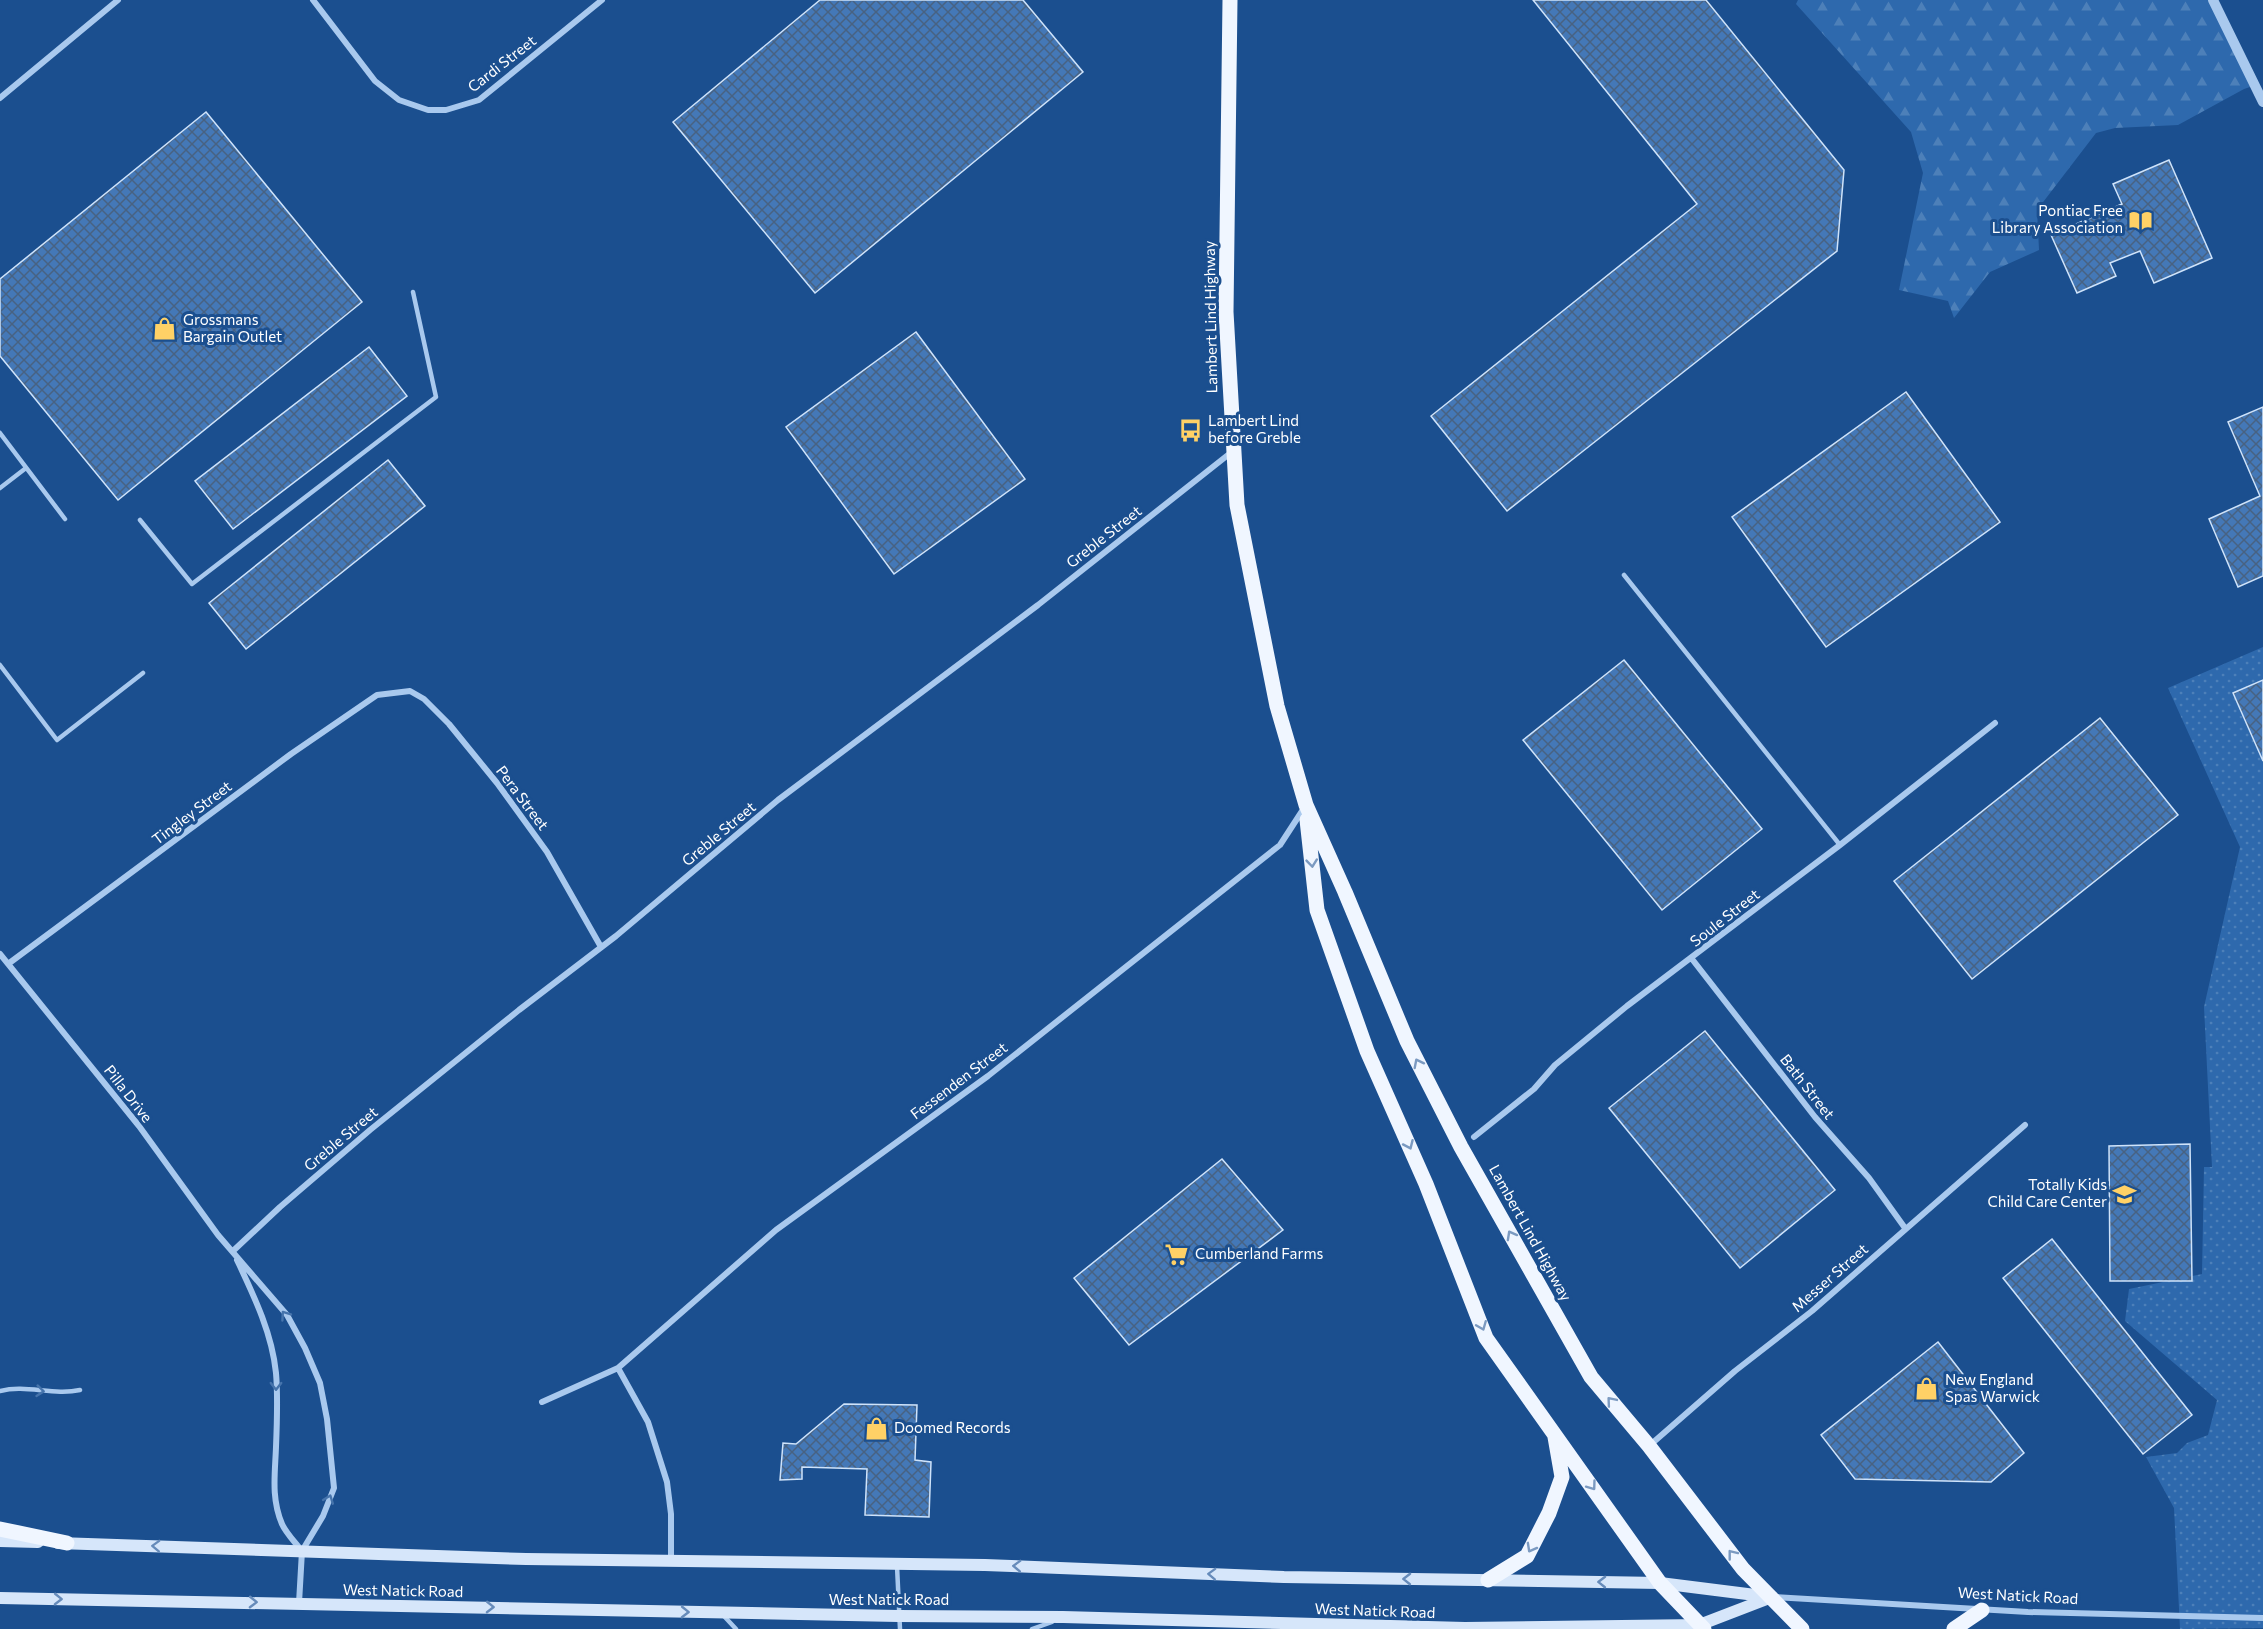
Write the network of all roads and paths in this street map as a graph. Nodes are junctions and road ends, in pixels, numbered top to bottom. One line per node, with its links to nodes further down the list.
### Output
1 (118, 0): 6 (street)
2 (313, 0): 3 (street, Cardi Street)
3 (602, 0)
4 (1230, 0): 10 (main road, Lambert Lind Highway)
5 (2213, 0): 7 (street)
6 (0, 98)
7 (2263, 102)
8 (413, 292): 14 (lane)
9 (0, 433): 11 (lane)
10 (1233, 451): 20 (main road, Lambert Lind Highway); 22 (street, Greble Street)
11 (26, 468): 12 (lane); 13 (lane)
12 (0, 488)
13 (65, 519)
14 (140, 520)
15 (1624, 575): 21 (lane)
16 (0, 665): 17 (lane)
17 (143, 673)
18 (395, 692): 22 (street, Pera Street); 25 (street, Tingley Street)
19 (1995, 723): 21 (street, Soule Street)
20 (1306, 805): 30 (street, Fessenden Street); 34 (main road, Lambert Lind Highway, one-way to 34); 35 (main road, Lambert Lind Highway, one-way to 20)
21 (1840, 845): 24 (street, Soule Street)
22 (601, 947): 29 (street, Greble Street)
23 (0, 954): 25 (street, Pilla Drive)
24 (1692, 958): 27 (street, Soule Street); 28 (street, Bath Street)
25 (8, 964): 29 (street, Pilla Drive)
26 (2025, 1125): 28 (street, Messer Street)
27 (1473, 1137)
28 (1905, 1228): 35 (street, Messer Street)
29 (233, 1251): 39 (street, Pilla Drive, one-way to 39); 39 (street, Pilla Drive, one-way to 29)
30 (618, 1368): 33 (street, Fessenden Street); 40 (street)
31 (80, 1390): 32 (lane, one-way to 31)
32 (0, 1391)
33 (542, 1402)
34 (1554, 1434): 42 (main road, one-way to 42); 43 (main road, Lambert Lind Highway, one-way to 43)
35 (1649, 1446): 44 (main road, Lambert Lind Highway, one-way to 35)
36 (0, 1528): 38 (main road)
37 (0, 1541): 38 (main road, West Natick Road)
38 (67, 1543): 39 (main road, West Natick Road, one-way to 38)
39 (302, 1551): 40 (main road, West Natick Road); 46 (street, Pilla Drive)
40 (670, 1562): 41 (main road, West Natick Road)
41 (897, 1565): 42 (main road, West Natick Road, one-way to 41); 51 (lane)
42 (1488, 1580): 43 (main road, West Natick Road, one-way to 42)
43 (1660, 1583): 44 (main road, West Natick Road); 52 (main road, Lambert Lind Highway)
44 (1772, 1597): 47 (street, West Natick Road); 52 (main road, West Natick Road); 55 (main road, Lambert Lind Highway)
45 (0, 1598): 46 (main road, West Natick Road, one-way to 46)
46 (299, 1603): 48 (main road, West Natick Road, one-way to 48)
47 (1983, 1610): 50 (street, West Natick Road); 56 (main road)
48 (721, 1613): 51 (main road, West Natick Road); 53 (lane)
49 (1064, 1617): 51 (main road, West Natick Road); 52 (main road, West Natick Road); 54 (lane)
50 (2263, 1618)
51 (899, 1623)
52 (1702, 1627)
53 (736, 1629)
54 (1032, 1629)
55 (1802, 1629)
56 (1954, 1629)

